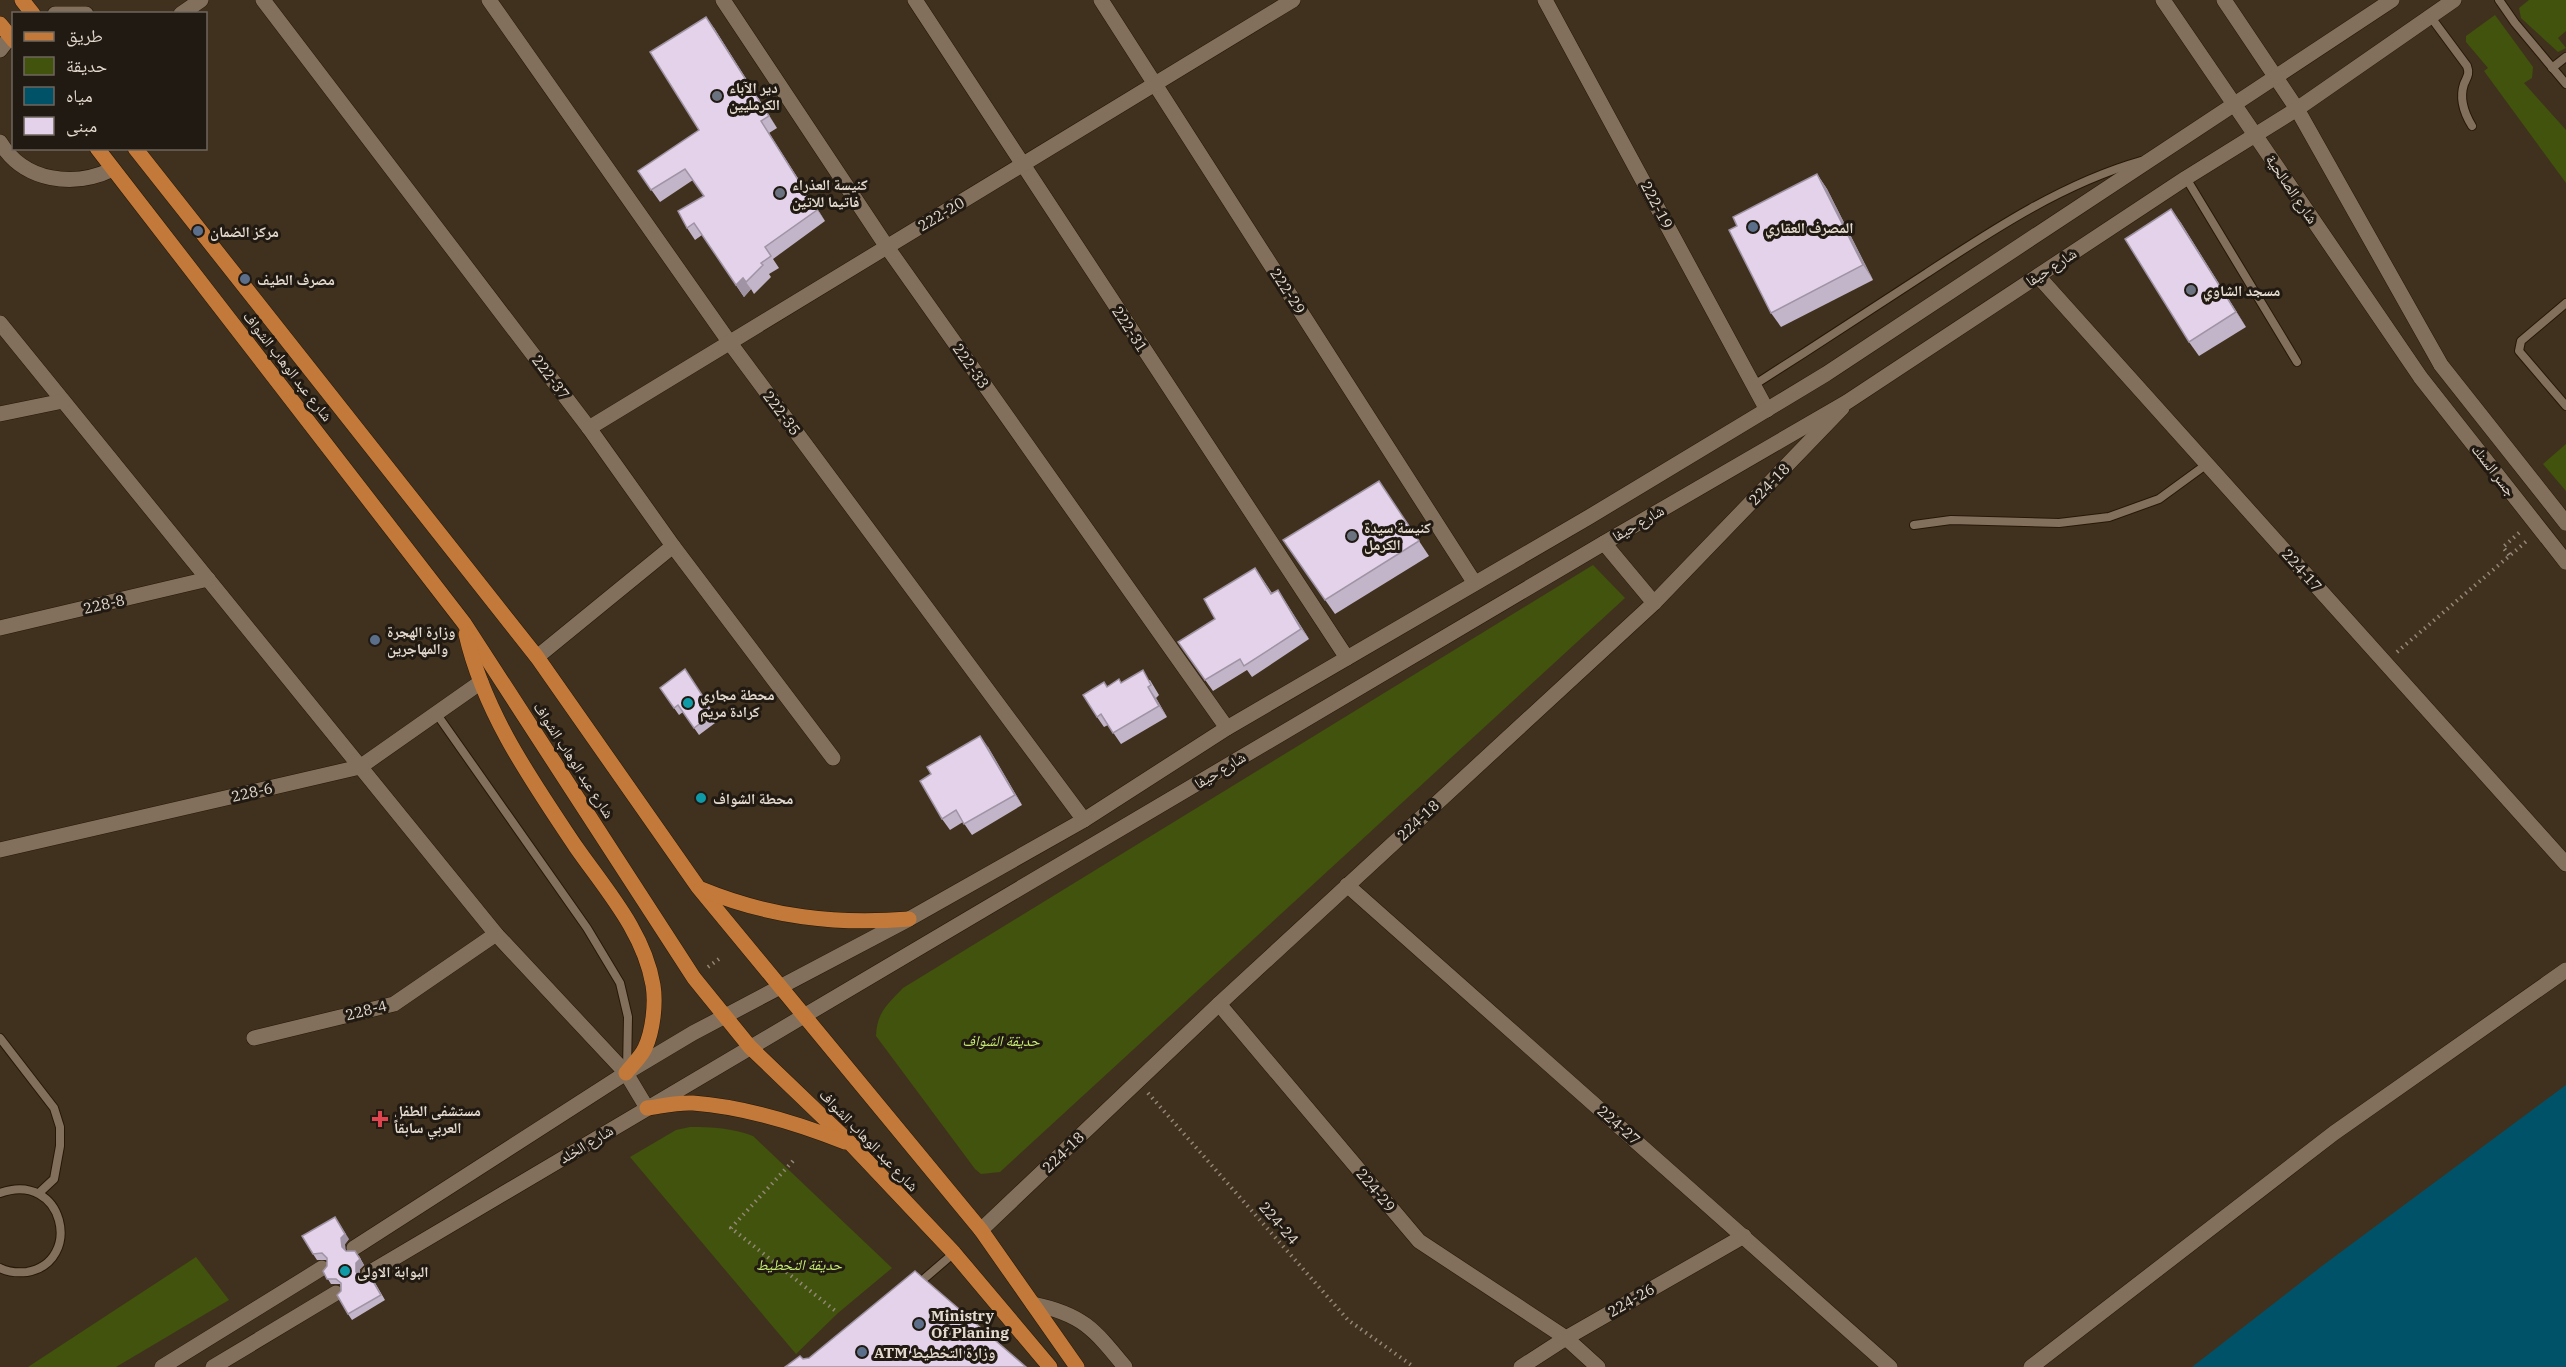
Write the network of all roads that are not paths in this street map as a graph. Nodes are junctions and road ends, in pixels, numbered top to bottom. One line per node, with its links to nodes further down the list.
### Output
1 (22, 0): 15 (main road)
2 (201, 0): 16 (street)
3 (263, 0): 50 (street, 222-37)
4 (489, 0): 41 (street, 222-35)
5 (723, 0): 37 (street, 222-33)
6 (915, 0): 34 (street, 222-31)
7 (1101, 0): 24 (street, 222-29)
8 (1293, 0): 24 (street, 222-20)
9 (1545, 0): 44 (street, 222-19)
10 (2163, 0): 26 (street, شارع الصالحية)
11 (2224, 0): 23 (street)
12 (2392, 0): 23 (street, شارع حيفا)
13 (2454, 0): 17 (street, شارع حيفا)
14 (2499, 0): 22 (lane)
15 (31, 12)
16 (184, 12)
17 (2430, 16): 27 (street, شارع حيفا); 28 (lane)
18 (0, 24): 19 (main road)
19 (12, 39): 20 (street)
20 (0, 50)
21 (2566, 57): 22 (lane)
22 (2552, 68): 25 (lane)
23 (2276, 77): 26 (street, شارع حيفا); 27 (street)
24 (1155, 84): 34 (street, 222-20); 58 (street, 222-29)
25 (2566, 84)
26 (2235, 105): 29 (street, شارع الصالحية); 33 (street, شارع حيفا)
27 (2297, 109): 29 (street, شارع حيفا); 52 (street, جسر السنك, bridge)
28 (2472, 126)
29 (2255, 135): 36 (street, شارع حيفا); 43 (street, شارع الصالحية)
30 (1, 146): 35 (street)
31 (99, 150): 35 (main road, شارع عبد الوهاب الشواف)
32 (137, 150): 62 (main road, شارع عبد الوهاب الشواف)
33 (2156, 156): 44 (lane); 48 (street, شارع حيفا)
34 (1022, 165): 37 (street, 222-20); 63 (street, 222-31)
35 (113, 169): 60 (main road, شارع عبد الوهاب الشواف)
36 (2186, 178): 38 (street, شارع حيفا); 42 (lane)
37 (887, 247): 41 (street, 222-20); 66 (street, 222-33)
38 (2038, 276): 46 (street, شارع حيفا); 51 (street, 224-17)
39 (2566, 303): 47 (lane)
40 (0, 323): 45 (street)
41 (730, 343): 50 (street, 222-20); 69 (street, 222-35)
42 (2297, 362)
43 (2421, 378): 56 (street, جسر السنك, bridge)
44 (1754, 385): 48 (street, 222-19)
45 (63, 401): 49 (street); 57 (street)
46 (1848, 402): 54 (street, شارع حيفا); 59 (street, 224-18)
47 (2566, 406)
48 (1767, 410): 58 (street, شارع حيفا)
49 (0, 414)
50 (589, 428): 55 (street, 222-37)
51 (2207, 464): 53 (lane); 71 (street, 224-17)
52 (2566, 523)
53 (1914, 525)
54 (1604, 543): 59 (street); 80 (street, شارع حيفا)
55 (673, 546): 62 (street); 67 (street, 222-37)
56 (2566, 562)
57 (208, 579): 61 (street, 228-8); 68 (street)
58 (1474, 582): 63 (street, شارع حيفا)
59 (1654, 603): 72 (street, 224-18)
60 (464, 622): 64 (main road); 79 (main road, شارع عبد الوهاب الشواف)
61 (0, 628)
62 (537, 657): 73 (main road, شارع عبد الوهاب الشواف)
63 (1347, 658): 66 (street, شارع حيفا)
64 (481, 682): 65 (street, 228-6); 84 (main road)
65 (436, 713): 68 (street, 228-6); 84 (lane)
66 (1227, 728): 69 (street, شارع حيفا)
67 (833, 758)
68 (360, 767): 70 (street, 228-6); 75 (street)
69 (1084, 820): 74 (street, شارع حيفا)
70 (0, 850)
71 (2566, 864)
72 (1347, 885): 78 (street, 224-18); 90 (street, 224-27)
73 (698, 887): 74 (main road); 77 (main road, شارع عبد الوهاب الشواف)
74 (909, 919): 77 (street, شارع حيفا)
75 (496, 934): 82 (street, 228-4); 84 (street)
76 (2566, 970): 108 (street)
77 (780, 987): 79 (street); 80 (main road, شارع عبد الوهاب الشواف)
78 (1219, 1004): 89 (street, 224-18); 99 (street, 224-29)
79 (724, 1016): 83 (main road, شارع عبد الوهاب الشواف); 84 (street)
80 (804, 1016): 83 (street, شارع الخلد); 89 (main road, شارع عبد الوهاب الشواف)
81 (0, 1038): 88 (lane)
82 (254, 1038)
83 (750, 1047): 85 (street, شارع الخلد); 86 (main road, شارع عبد الوهاب الشواف)
84 (626, 1073): 85 (street); 91 (street)
85 (647, 1108): 86 (main road); 95 (street, شارع الخلد)
86 (852, 1145): 92 (main road, شارع عبد الوهاب الشواف)
87 (0, 1193): 88 (lane)
88 (39, 1193): 93 (lane)
89 (981, 1230): 98 (main road, شارع عبد الوهاب الشواف)
90 (1744, 1236): 99 (street, 224-26); 107 (street, 224-27)
91 (354, 1248)
92 (954, 1254): 96 (lane); 102 (main road, شارع عبد الوهاب الشواف)
93 (0, 1268)
94 (322, 1268): 100 (street)
95 (369, 1273)
96 (912, 1289)
97 (336, 1293): 101 (street)
98 (1033, 1304): 103 (main road, شارع عبد الوهاب الشواف); 104 (street)
99 (1566, 1338): 105 (street, 224-26); 106 (street, 224-29)
100 (162, 1367)
101 (213, 1367)
102 (1050, 1367)
103 (1077, 1367)
104 (1125, 1367)
105 (1521, 1367)
106 (1598, 1367)
107 (1890, 1367)
108 (2031, 1367)

